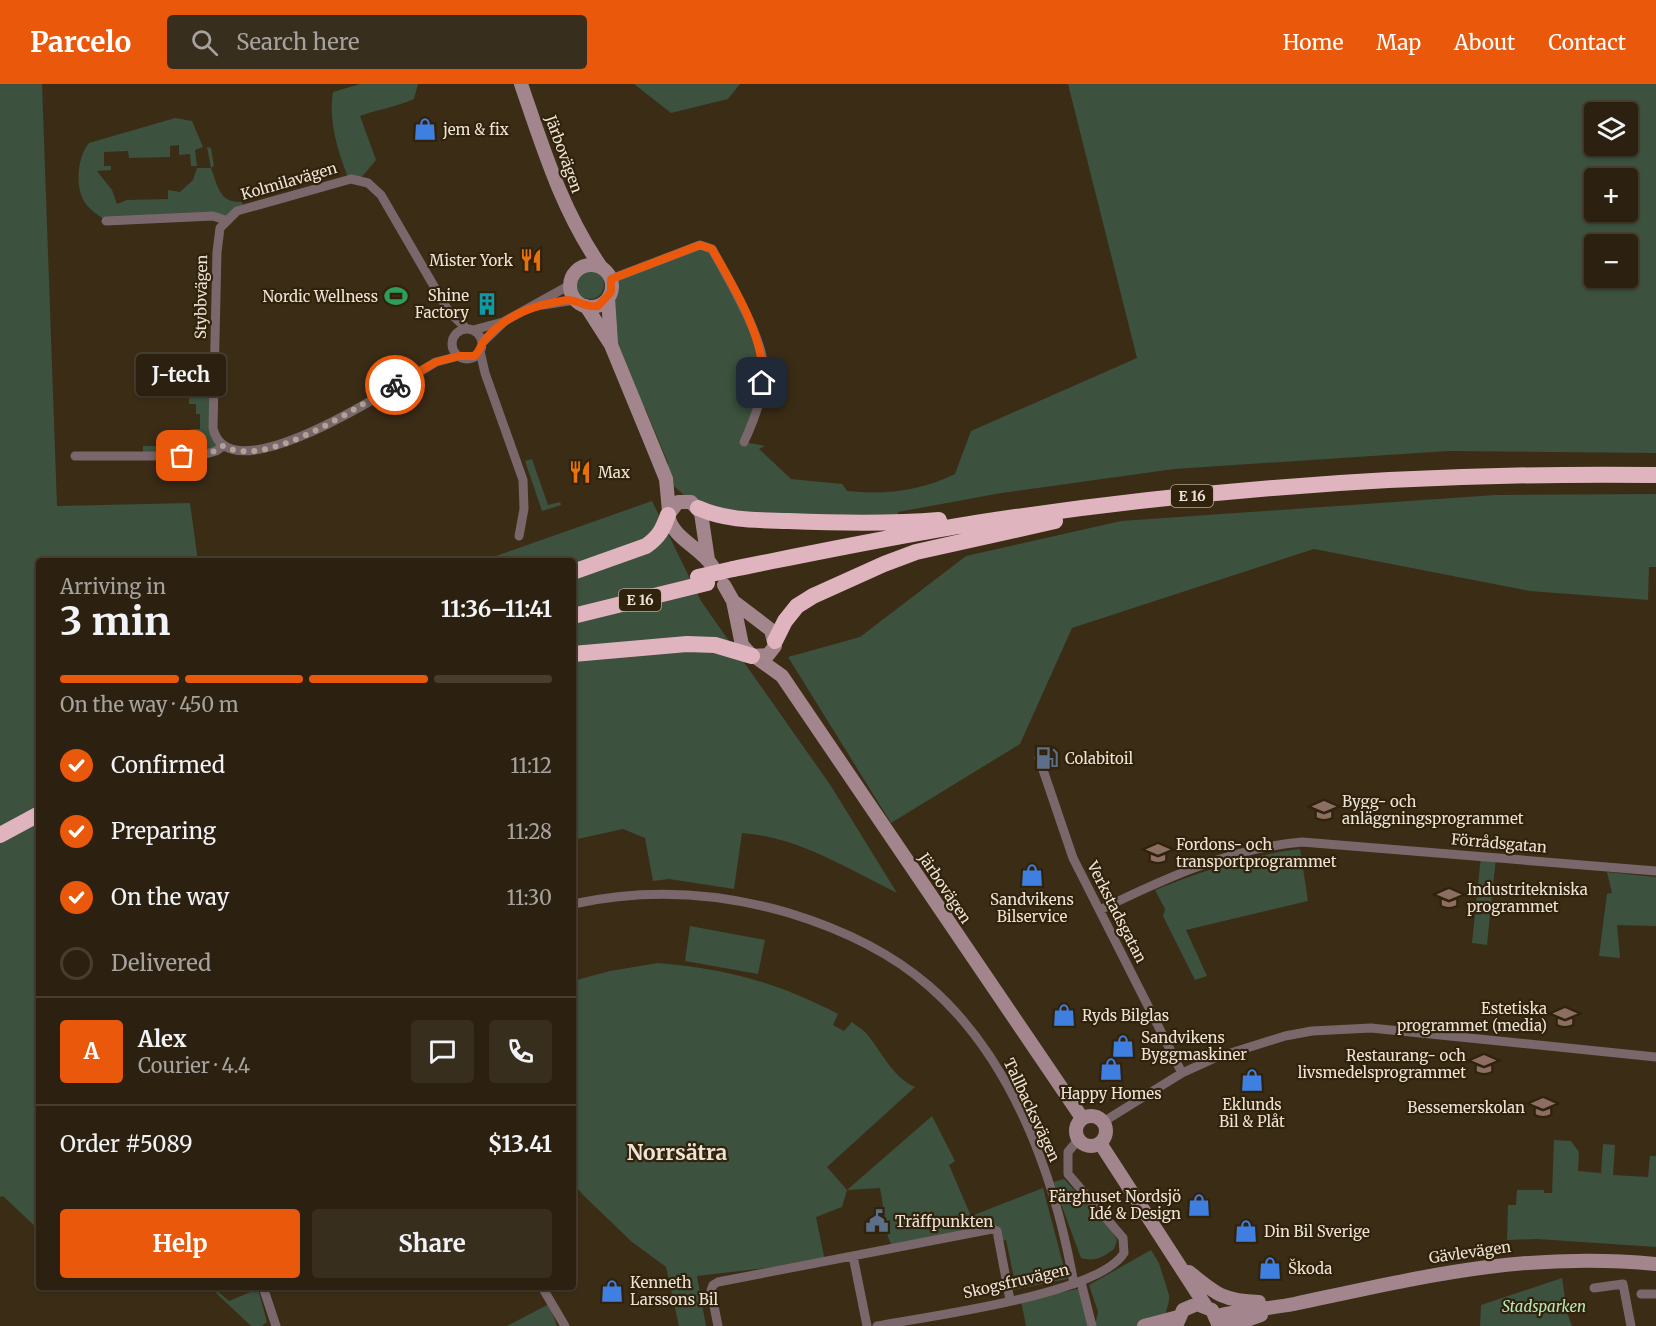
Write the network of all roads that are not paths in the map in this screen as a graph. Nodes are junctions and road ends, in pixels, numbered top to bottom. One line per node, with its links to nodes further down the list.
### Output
1 (521, 84): 4 (main road, Järbovägen)
2 (225, 220): 3 (street); 12 (street, Kolmilavägen); 22 (street, Stybbvägen)
3 (106, 221)
4 (579, 235): 5 (main road, Järbovägen); 6 (main road, Järbovägen)
5 (601, 267): 6 (main road); 7 (main road)
6 (580, 268): 8 (main road)
7 (611, 279): 9 (main road); 21 (street)
8 (570, 285): 10 (main road); 11 (street)
9 (608, 298): 10 (main road); 16 (main road)
10 (581, 303): 11 (street); 16 (main road)
11 (532, 307): 13 (street)
12 (449, 312): 14 (street, Kolmilavägen); 15 (street, Kolmilavägen)
13 (505, 321): 14 (street); 17 (street)
14 (470, 330): 15 (street); 17 (street)
15 (453, 341): 18 (street); 19 (street)
16 (611, 345): 25 (main road)
17 (481, 347): 18 (street); 20 (street)
18 (463, 357): 19 (street); 20 (street)
19 (436, 362): 22 (street)
20 (485, 373): 30 (street)
21 (744, 442)
22 (223, 446): 23 (street)
23 (75, 456)
24 (1656, 475): 29 (highway, E 16)
25 (666, 479): 27 (main road); 28 (main road)
26 (1656, 483): 29 (highway, E 16)
27 (695, 505): 28 (main road); 28 (main road); 29 (highway)
28 (669, 513): 31 (highway)
29 (1073, 513): 32 (highway, E 16); 37 (highway)
30 (519, 536)
31 (576, 571)
32 (730, 577): 33 (highway, E 16, bridge); 34 (main road, Järbovägen)
33 (702, 580): 35 (highway, E 16); 36 (highway, E 16)
34 (733, 601): 37 (main road, Järbovägen); 39 (main road, Järbovägen)
35 (576, 608)
36 (576, 615)
37 (775, 643): 39 (main road); 40 (main road, Järbovägen)
38 (576, 654): 39 (highway)
39 (755, 657): 40 (main road, Järbovägen)
40 (782, 676): 51 (main road, Järbovägen)
41 (1039, 758): 48 (street, Verkstadsgatan)
42 (36, 807): 44 (highway)
43 (36, 816): 45 (highway)
44 (0, 826)
45 (0, 835)
46 (1656, 871): 48 (street, Förrådsgatan)
47 (576, 904): 58 (street, Tallbacksvägen)
48 (1100, 910): 50 (street, Verkstadsgatan)
49 (1656, 1057): 50 (street)
50 (1182, 1073): 52 (street)
51 (1082, 1118): 52 (main road); 53 (main road)
52 (1103, 1122): 54 (main road)
53 (1078, 1140): 54 (main road); 58 (street, Skogsfruvägen)
54 (1100, 1143): 56 (main road)
55 (853, 1256): 64 (street); 72 (street); 73 (street)
56 (1178, 1262): 65 (main road); 66 (main road); 67 (main road)
57 (1656, 1264): 65 (main road, Gävlevägen)
58 (1077, 1283): 64 (street, Skogsfruvägen); 75 (street, Tallbacksvägen)
59 (1594, 1288): 79 (street)
60 (264, 1290): 70 (street)
61 (544, 1290): 71 (street)
62 (1641, 1294): 63 (street)
63 (1656, 1294)
64 (1010, 1300): 74 (street, Skogsfruvägen)
65 (1291, 1304): 69 (main road, Gävlevägen); 77 (main road, Gävlevägen); 78 (main road)
66 (1205, 1305): 67 (main road); 69 (main road, Gävlevägen)
67 (1188, 1306): 68 (main road)
68 (1177, 1321): 76 (main road)
69 (1218, 1321)
70 (276, 1326)
71 (565, 1326)
72 (718, 1326)
73 (867, 1326)
74 (877, 1326)
75 (1092, 1326)
76 (1144, 1326)
77 (1230, 1326)
78 (1245, 1326)
79 (1631, 1326)

